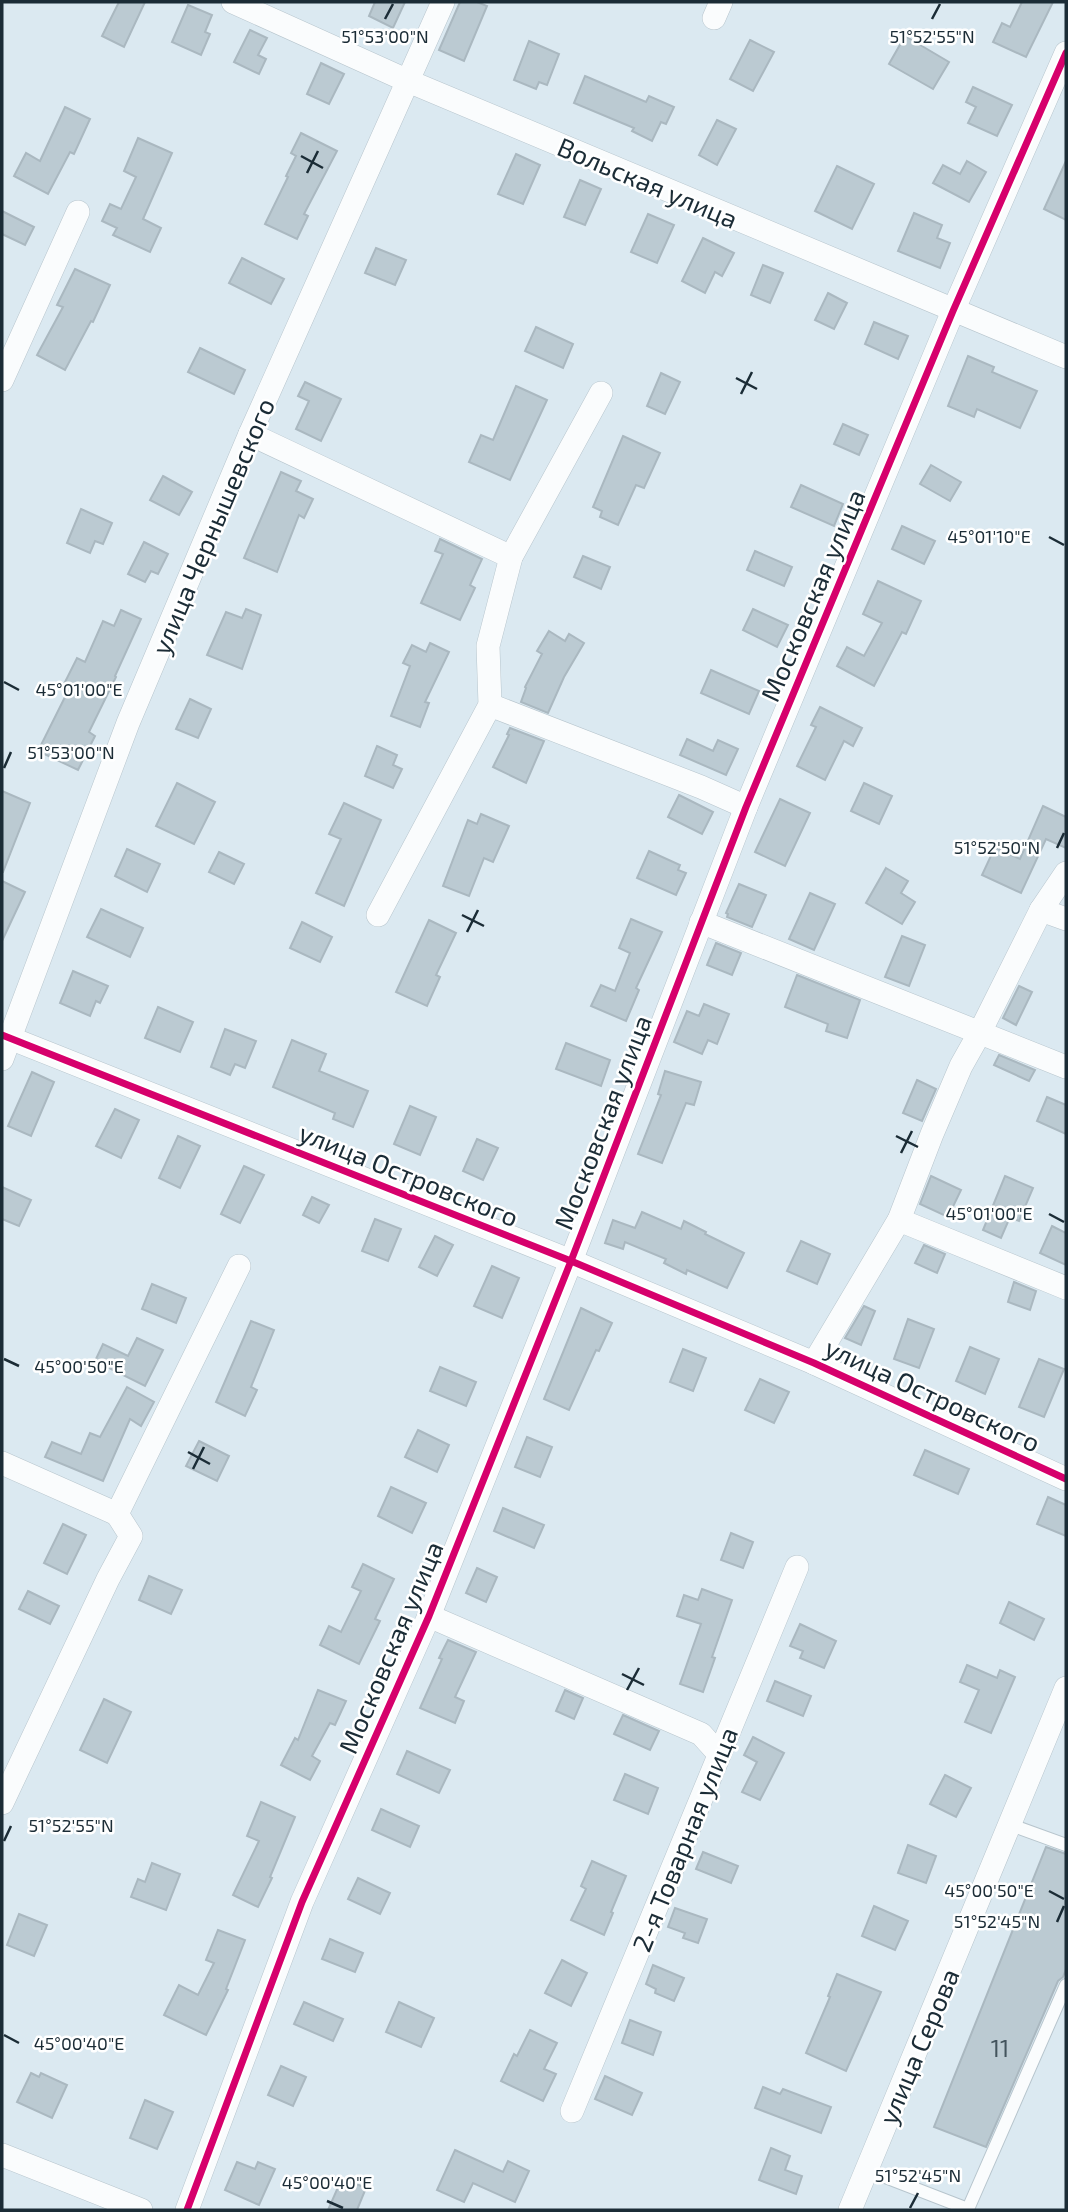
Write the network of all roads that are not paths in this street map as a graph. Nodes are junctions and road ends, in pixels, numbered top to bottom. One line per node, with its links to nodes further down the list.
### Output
1 (233, 2): 4 (street, Вольская улица)
2 (443, 2): 4 (street, улица Чернышевского)
3 (1066, 52): 6 (street, Московская улица)
4 (408, 81): 6 (street, Вольская улица); 10 (street, улица Чернышевского)
5 (78, 212): 8 (street)
6 (953, 311): 7 (street, Вольская улица); 13 (street, Московская улица)
7 (1066, 357)
8 (2, 379)
9 (601, 393): 11 (street)
10 (250, 433): 11 (street); 20 (street, улица Чернышевского)
11 (511, 556): 12 (street)
12 (489, 705): 13 (street); 16 (street)
13 (746, 807): 18 (street, Московская улица)
14 (1066, 873): 15 (street)
15 (1041, 910): 17 (street); 19 (street)
16 (379, 915)
17 (1066, 919)
18 (701, 922): 19 (street); 23 (street, Московская улица)
19 (979, 1034): 21 (street); 22 (street)
20 (5, 1044): 23 (street, улица Островского)
21 (1066, 1067)
22 (899, 1220): 25 (street); 26 (street)
23 (571, 1261): 26 (street, улица Островского); 31 (street, Московская улица)
24 (239, 1266): 29 (street)
25 (1066, 1288)
26 (814, 1363): 28 (street, улица Островского)
27 (2, 1463): 29 (street)
28 (1066, 1479)
29 (117, 1514): 34 (street)
30 (797, 1567): 33 (street, 2-я Товарная улица)
31 (429, 1616): 33 (street); 42 (street, Московская улица)
32 (1066, 1688): 35 (street, улица Серова)
33 (719, 1754): 38 (street, 2-я Товарная улица)
34 (2, 1803)
35 (1011, 1825): 36 (lane); 40 (street, улица Серова)
36 (1066, 1845)
37 (1066, 1985): 40 (lane)
38 (572, 2111)
39 (2, 2155): 41 (street)
40 (867, 2170): 43 (street, улица Серова)
41 (141, 2210)
42 (187, 2210)
43 (850, 2210)

